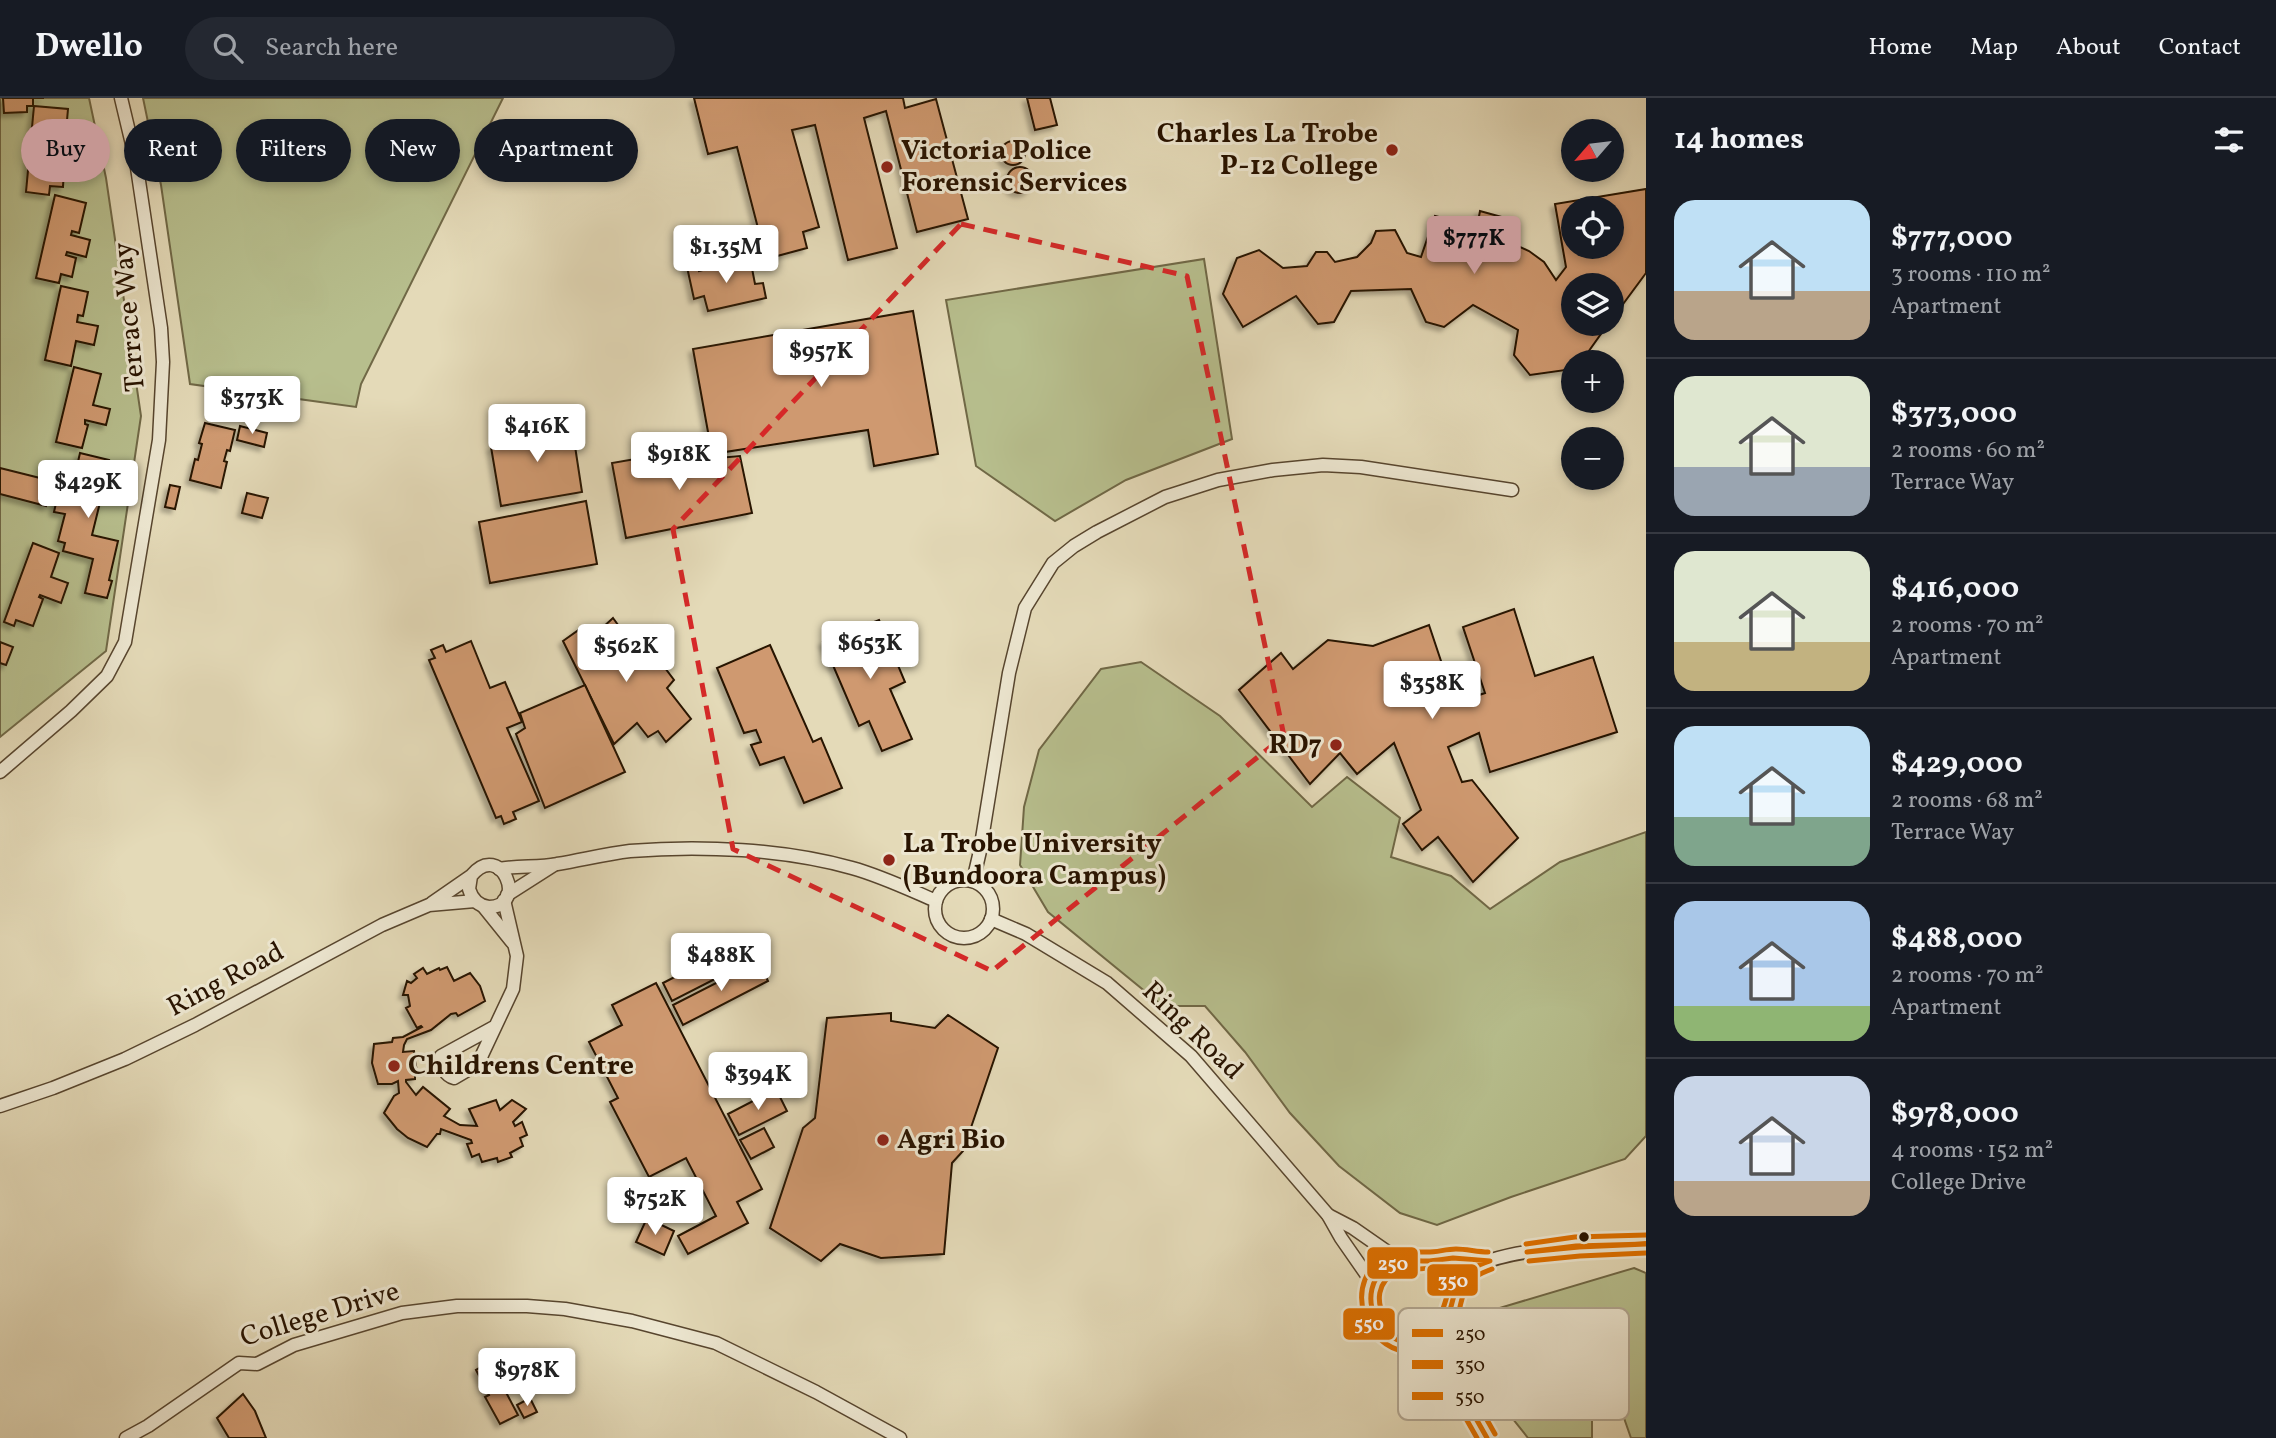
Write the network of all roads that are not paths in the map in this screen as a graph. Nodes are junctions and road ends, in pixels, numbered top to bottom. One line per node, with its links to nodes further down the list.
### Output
1 (121, 98): 3 (street, Terrace Way)
2 (1511, 490): 7 (street)
3 (0, 772)
4 (554, 865): 5 (street); 8 (street); 9 (street)
5 (499, 869): 6 (street); 8 (street)
6 (471, 876): 10 (street); 11 (street)
7 (973, 881): 9 (street); 12 (street)
8 (505, 897): 10 (street); 13 (street)
9 (936, 901): 12 (street)
10 (479, 903): 11 (street, Ring Road); 13 (street)
11 (429, 905): 15 (street, Ring Road)
12 (992, 919): 16 (street, Ring Road)
13 (514, 945): 14 (street)
14 (494, 1027): 14 (street)
15 (0, 1106)
16 (1328, 1215): 18 (street, Ring Road); 21 (street, Ring Road)
17 (1646, 1244): 20 (street)
18 (1399, 1260): 19 (street); 21 (street)
19 (1425, 1261): 20 (street); 22 (street)
20 (1487, 1262): 22 (street)
21 (1373, 1284): 24 (street)
22 (1454, 1294): 23 (street)
23 (1453, 1308)
24 (1398, 1341)
25 (1477, 1420): 28 (street)
26 (126, 1438): 27 (street, College Drive)
27 (900, 1438)
28 (1487, 1438)

